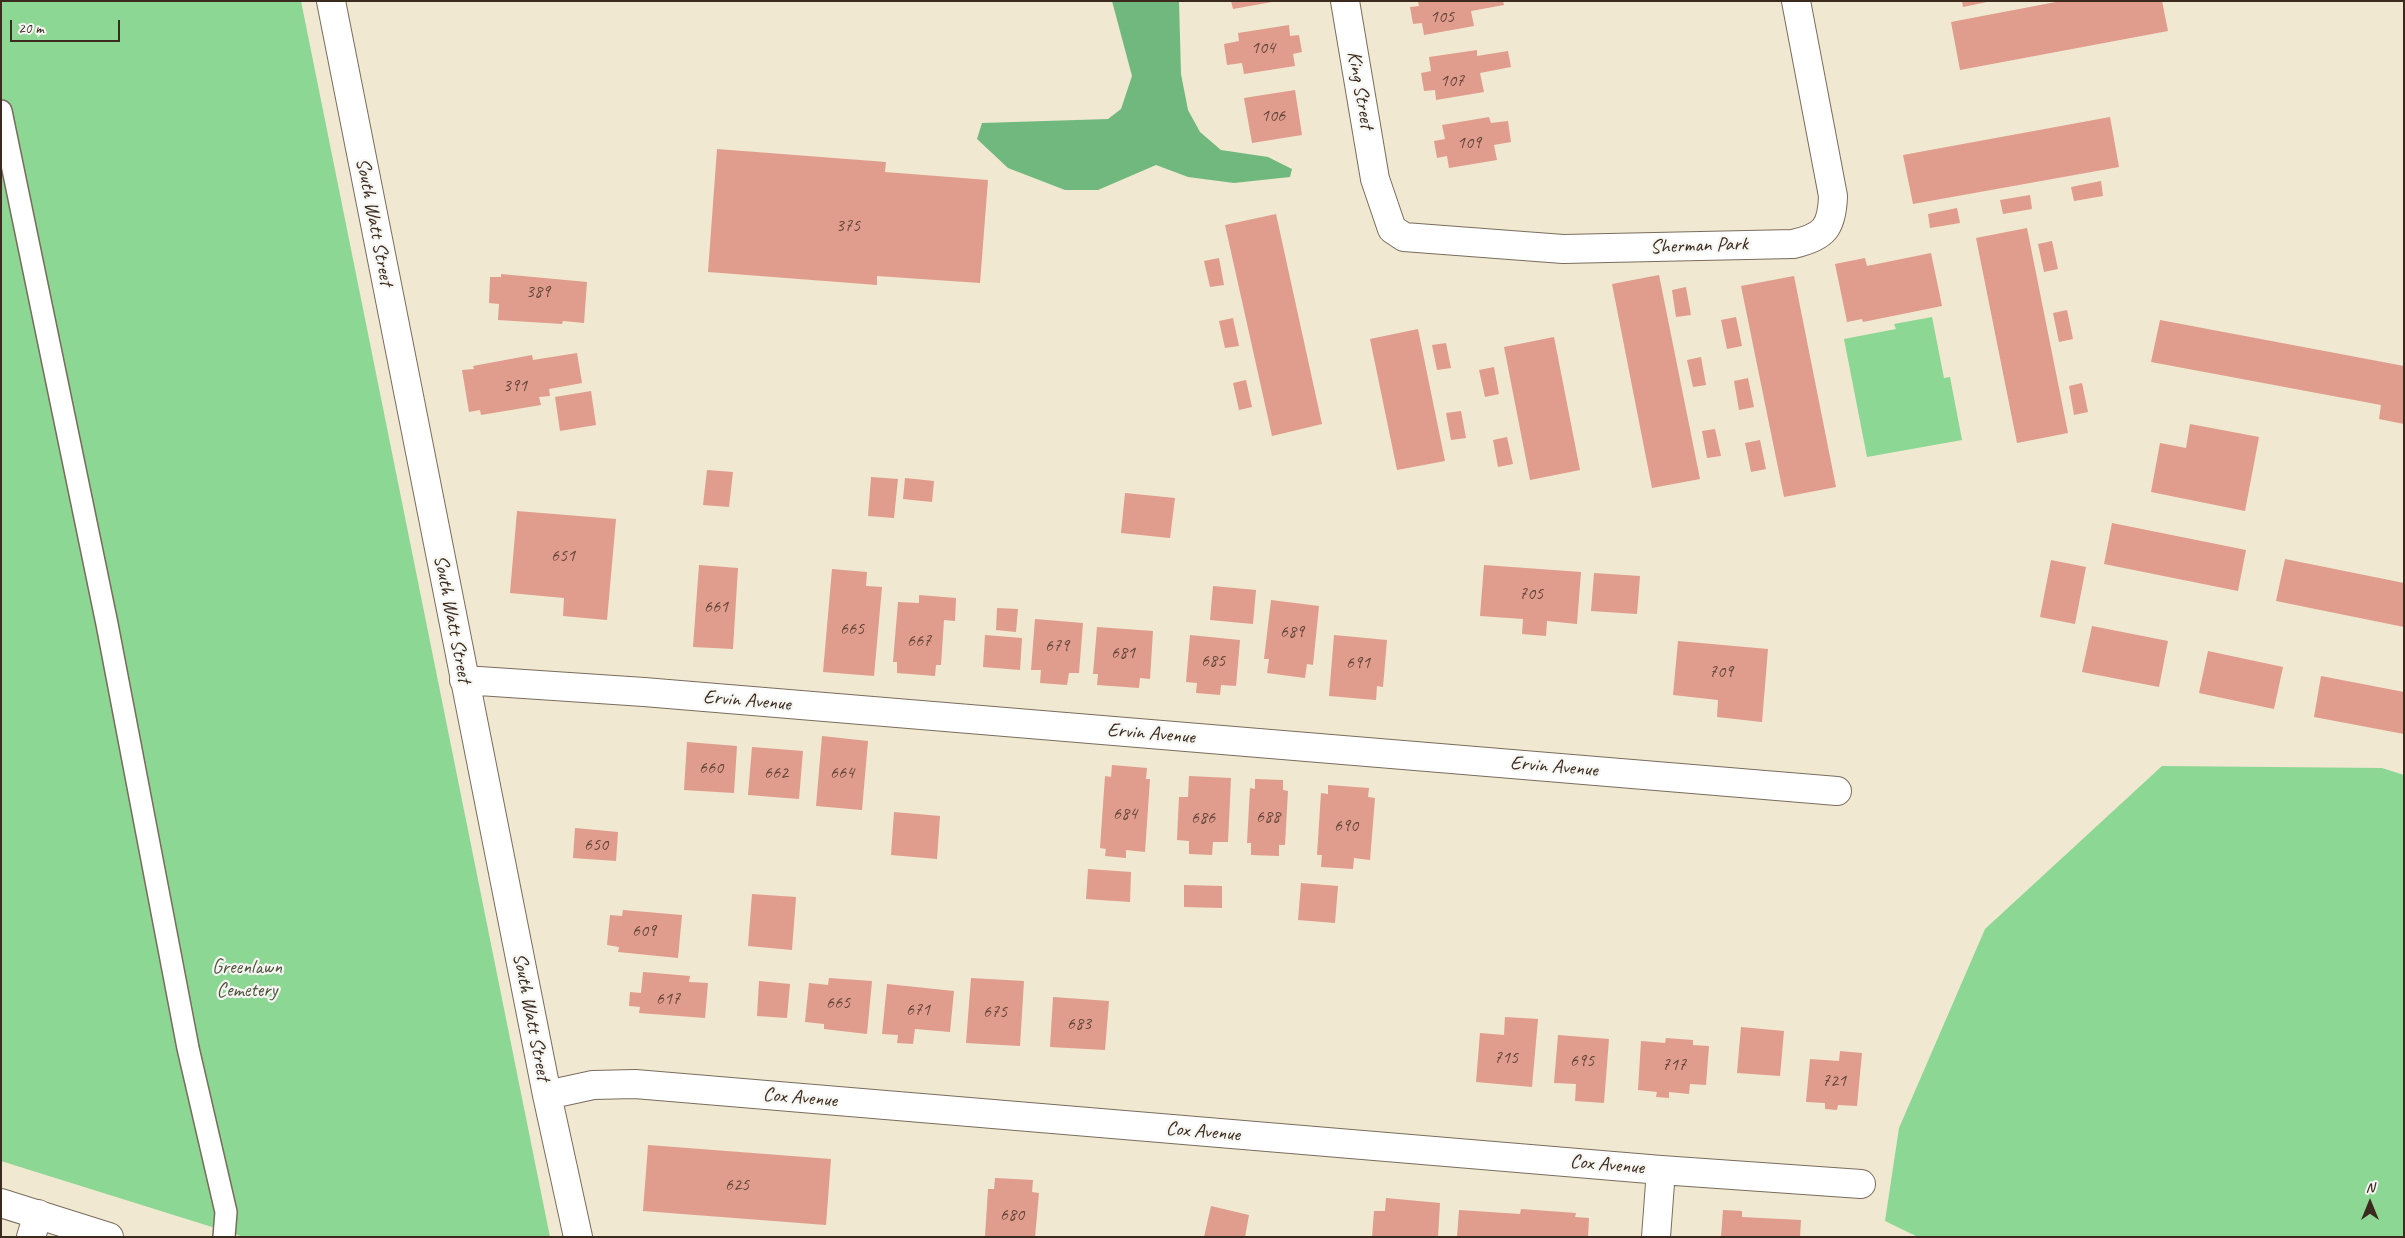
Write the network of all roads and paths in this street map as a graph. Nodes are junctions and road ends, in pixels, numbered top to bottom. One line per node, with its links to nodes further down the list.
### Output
1 (331, 1): 6 (street, South Watt Street)
2 (1345, 1): 5 (street, King Street)
3 (1796, 1): 5 (street, Sherman Park)
4 (1, 111): 14 (lane)
5 (1375, 179)
6 (464, 680): 7 (street, Ervin Avenue); 8 (street, South Watt Street)
7 (1837, 791)
8 (547, 1095): 9 (street, Cox Avenue); 15 (street, South Watt Street)
9 (1661, 1170): 10 (street, Cox Avenue); 16 (street)
10 (1861, 1184)
11 (1, 1202): 12 (street)
12 (34, 1226): 13 (street)
13 (109, 1237)
14 (224, 1237)
15 (578, 1237)
16 (1656, 1237)

